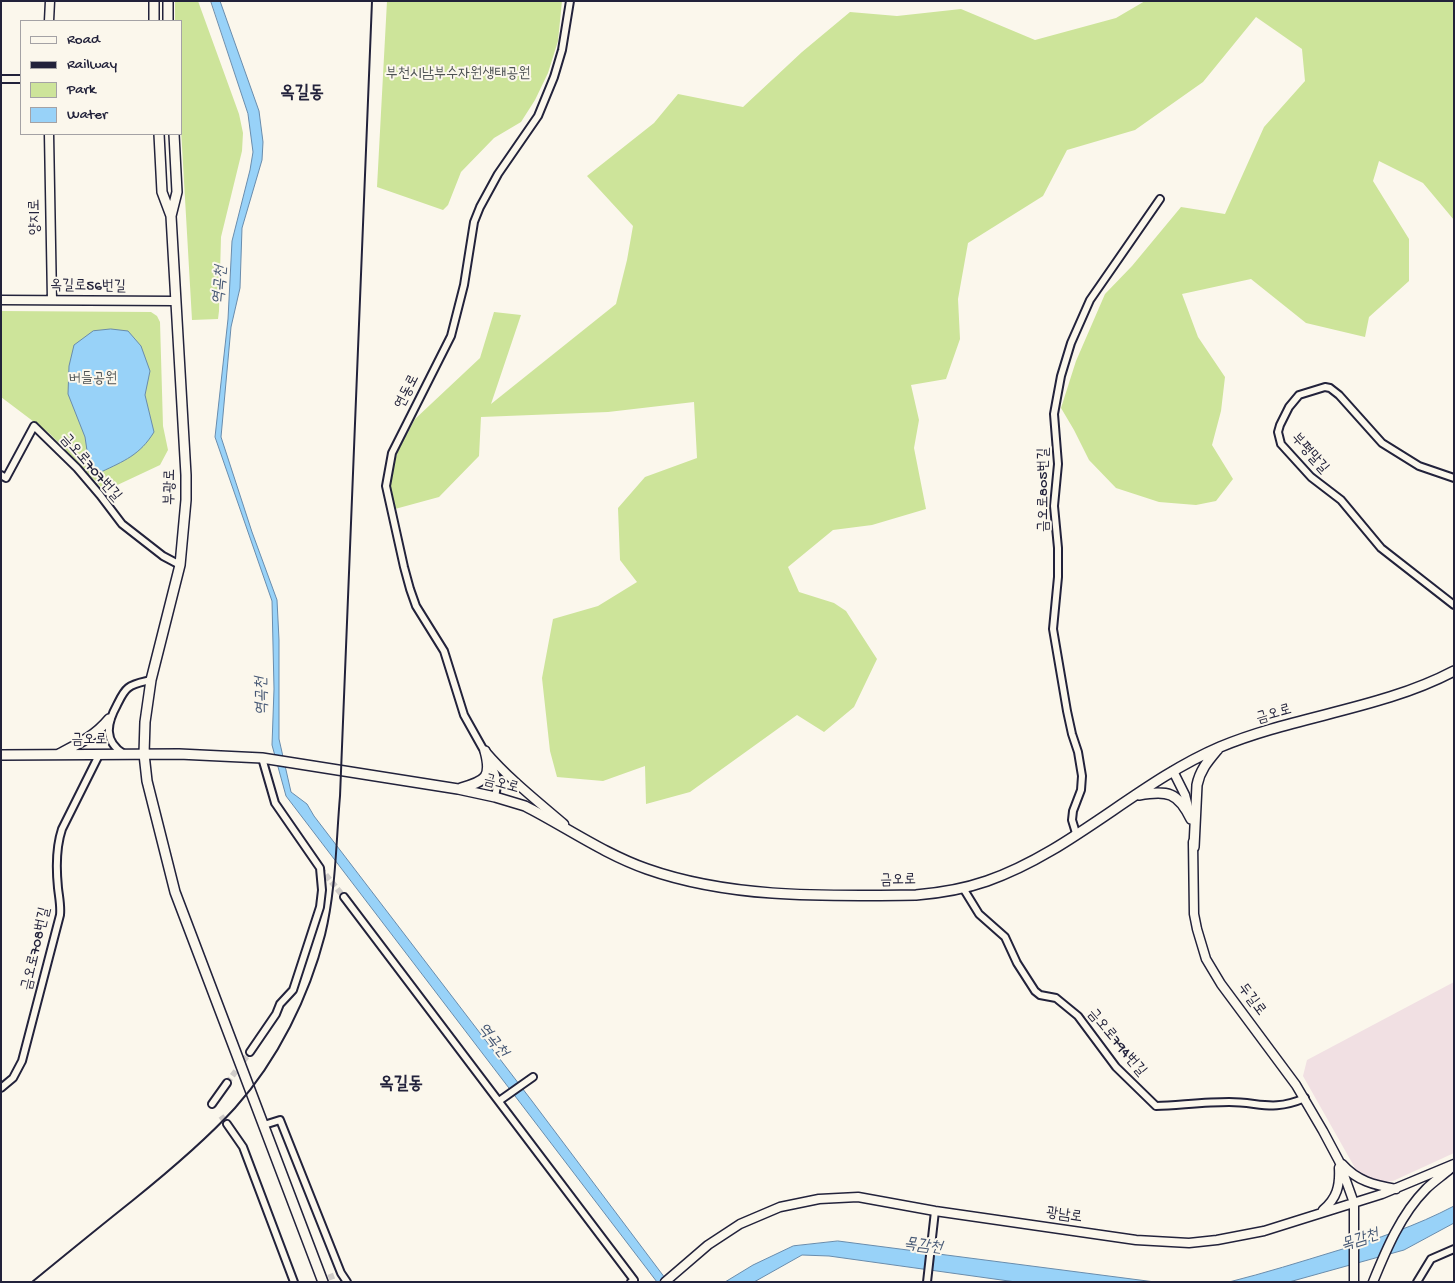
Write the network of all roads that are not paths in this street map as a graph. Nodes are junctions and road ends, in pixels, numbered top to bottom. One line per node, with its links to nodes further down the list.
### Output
1 (50, 1): 5 (street)
2 (154, 1): 6 (main road)
3 (168, 1): 7 (main road)
4 (570, 1): 26 (street, 연동로)
5 (49, 20)
6 (154, 20)
7 (168, 20)
8 (1, 79): 9 (street)
9 (20, 79)
10 (49, 135): 16 (street, 양지로)
11 (159, 135): 14 (main road, 부광로)
12 (174, 135): 14 (main road, 부광로)
13 (1160, 199): 39 (street, 금오로805번길)
14 (170, 216): 17 (main road, 부광로)
15 (1, 300): 16 (street, 옥길로56번길)
16 (52, 300): 17 (street, 옥길로56번길)
17 (175, 301): 20 (main road, 부광로)
18 (1, 475): 20 (street, 금오로707번길)
19 (1454, 478): 21 (street, 부평말길)
20 (180, 565): 23 (main road, 부광로)
21 (1454, 605)
22 (1454, 671): 25 (main road, 금오로)
23 (150, 680): 24 (street); 27 (main road, 부광로)
24 (110, 719): 29 (main road); 31 (street)
25 (1220, 747): 33 (main road, 금오로); 40 (main road)
26 (485, 751): 34 (main road); 35 (street, 연동로); 38 (street)
27 (144, 754): 31 (main road, 금오로); 32 (main road, 금오로); 51 (main road, 부광로)
28 (1, 755): 29 (main road, 금오로)
29 (56, 755): 30 (main road, 금오로)
30 (99, 755): 31 (main road, 금오로); 46 (street, 금오로708번길)
31 (125, 755)
32 (265, 758): 34 (main road, 금오로); 43 (street)
33 (1173, 771): 36 (main road, 금오로); 37 (street, 두길로)
34 (458, 789): 35 (main road, 금오로)
35 (495, 796): 38 (main road, 금오로)
36 (1134, 796): 37 (main road); 39 (main road, 금오로)
37 (1191, 819): 40 (street, 두길로)
38 (572, 832): 41 (main road, 금오로)
39 (1076, 834): 41 (main road, 금오로)
40 (1194, 848): 47 (street, 두길로)
41 (963, 888): 47 (street, 금오로794번길)
42 (344, 897): 48 (street)
43 (250, 1052)
44 (533, 1077): 48 (street)
45 (227, 1083): 49 (street)
46 (1, 1088)
47 (1305, 1098): 52 (street, 두길로)
48 (499, 1101): 62 (street)
49 (212, 1104)
50 (227, 1124): 59 (street)
51 (264, 1125): 60 (main road, 부광로); 61 (street)
52 (1339, 1161): 54 (street); 55 (street, 두길로); 57 (street)
53 (1454, 1165): 54 (street, 광남로); 66 (street)
54 (1396, 1189): 55 (street, 광남로)
55 (1354, 1203): 57 (street, 광남로); 65 (street, 두길로)
56 (935, 1211): 57 (street, 광남로); 63 (street, 광남로); 64 (street)
57 (1320, 1213)
58 (1454, 1249): 67 (street)
59 (294, 1282)
60 (323, 1282)
61 (347, 1282)
62 (631, 1282)
63 (665, 1282)
64 (927, 1282)
65 (1354, 1282)
66 (1373, 1282)
67 (1417, 1282)

